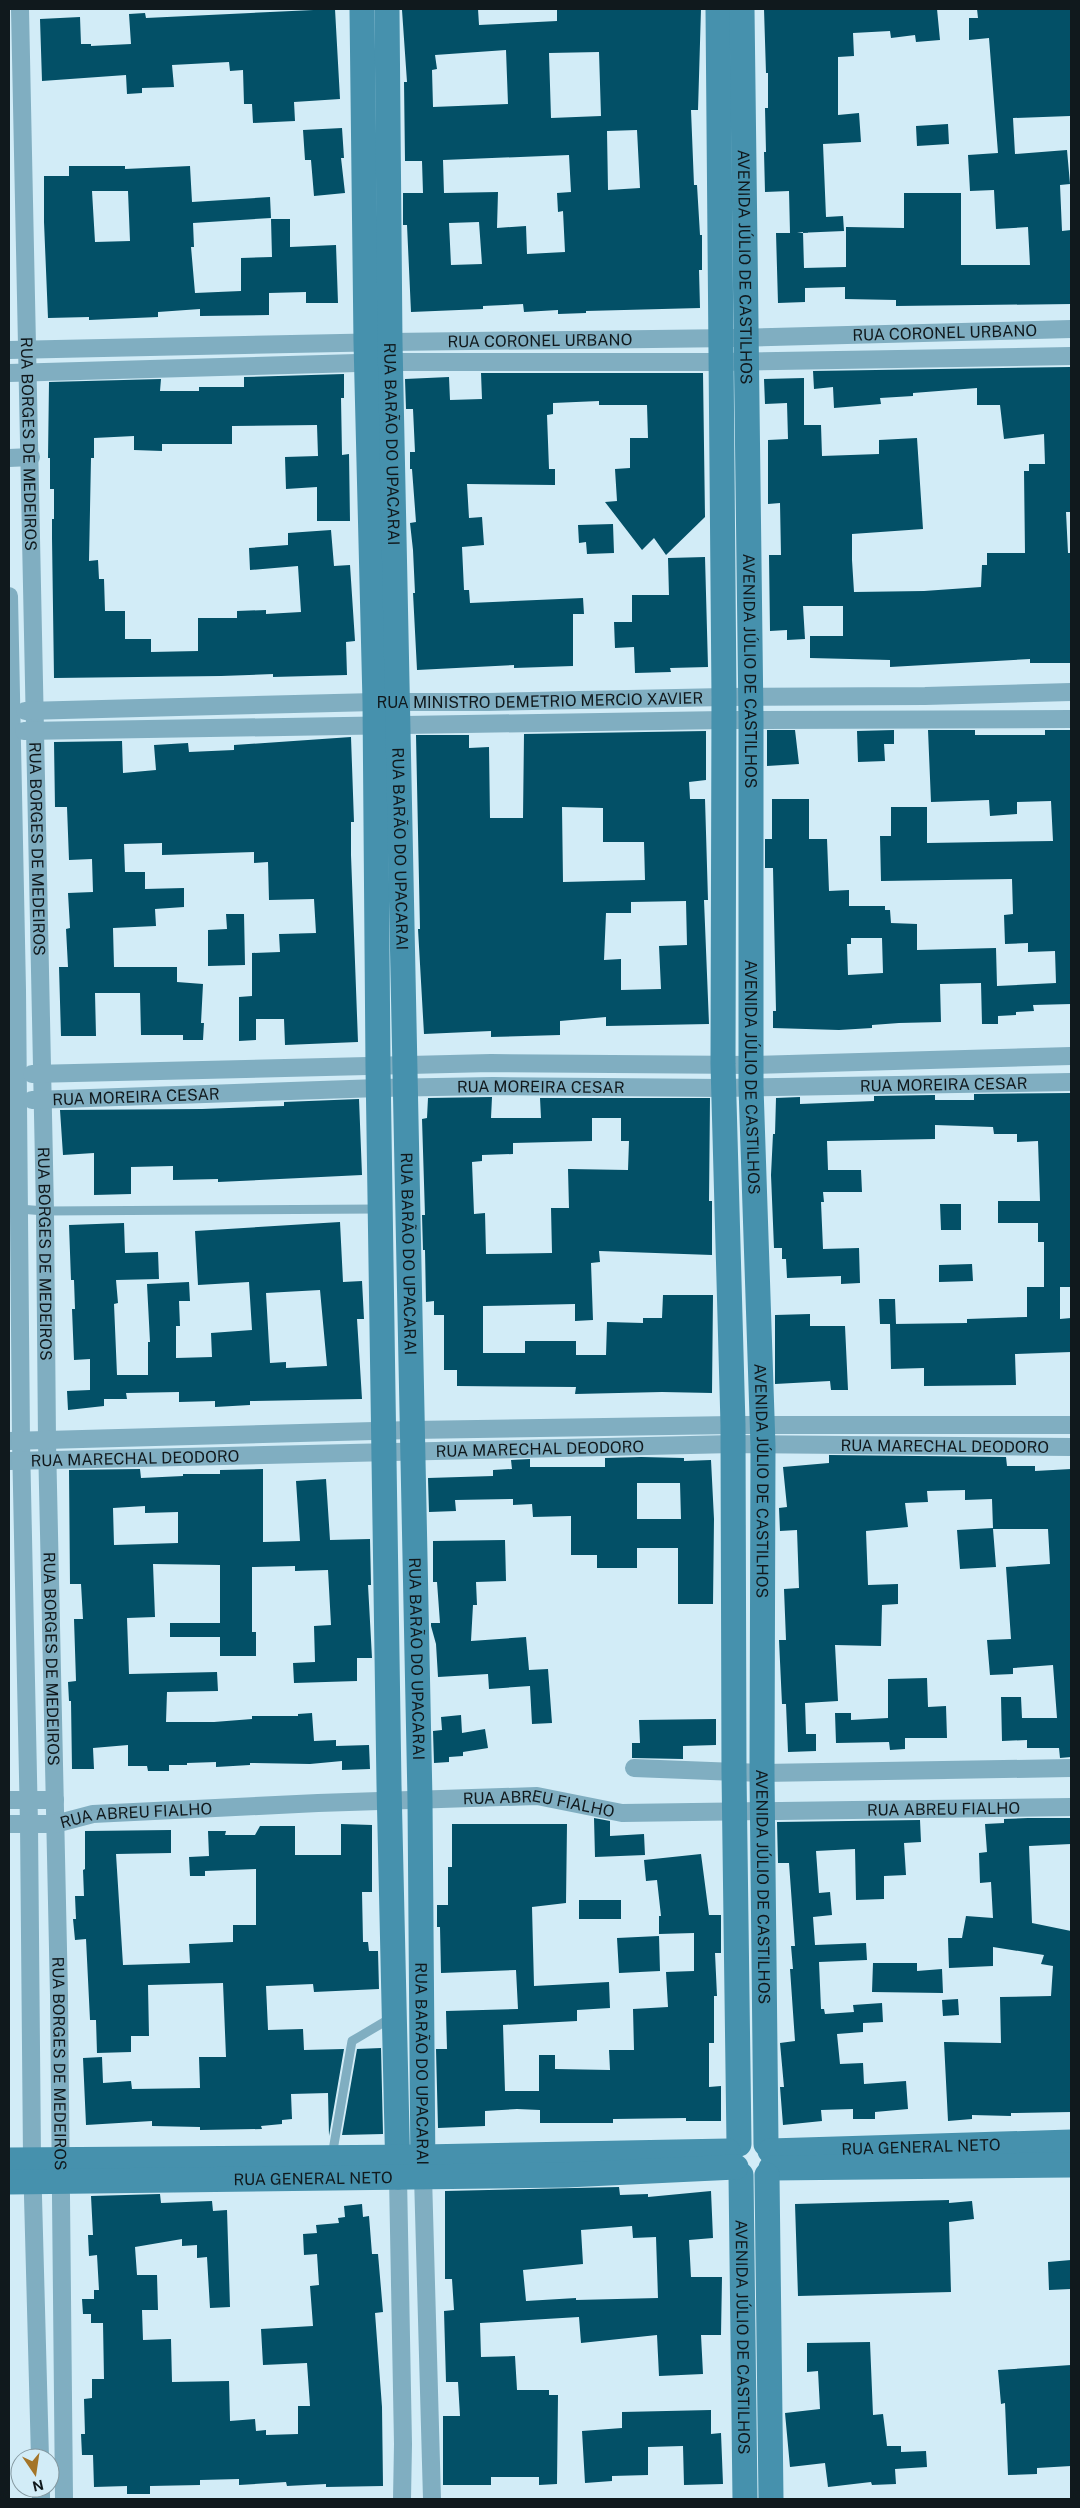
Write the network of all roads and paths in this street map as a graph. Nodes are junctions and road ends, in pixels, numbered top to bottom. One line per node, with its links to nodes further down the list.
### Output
1 (20, 9): 6 (street, RUA BORGES DE MEDEIROS)
2 (362, 9): 15 (street, RUA BARÃO DO UPACARAI)
3 (387, 9): 15 (street, RUA BARÃO DO UPACARAI)
4 (718, 9): 14 (street, AVENIDA JÚLIO DE CASTILHOS)
5 (742, 9): 12 (street, AVENIDA JÚLIO DE CASTILHOS)
6 (16, 178): 11 (street, RUA BORGES DE MEDEIROS)
7 (1071, 329): 8 (street, RUA CORONEL URBANO)
8 (838, 336): 12 (street, RUA CORONEL URBANO); 17 (street)
9 (556, 339): 14 (street, RUA CORONEL URBANO); 15 (street, RUA CORONEL URBANO); 18 (street)
10 (196, 346): 11 (street, RUA CORONEL URBANO); 15 (street, RUA CORONEL URBANO); 19 (street)
11 (28, 349): 13 (street, RUA CORONEL URBANO); 21 (street, RUA BORGES DE MEDEIROS)
12 (747, 349): 14 (street, RUA CORONEL URBANO); 14 (street, RUA CORONEL URBANO); 17 (street, RUA CORONEL URBANO); 26 (street, AVENIDA JÚLIO DE CASTILHOS)
13 (9, 350)
14 (721, 350): 18 (street, RUA CORONEL URBANO); 25 (street, AVENIDA JÚLIO DE CASTILHOS)
15 (378, 352): 18 (street, RUA CORONEL URBANO); 19 (street, RUA CORONEL URBANO); 37 (street, RUA BARÃO DO UPACARAI)
16 (1071, 356): 17 (street, RUA CORONEL URBANO)
17 (838, 360)
18 (558, 361)
19 (195, 367): 21 (street, RUA CORONEL URBANO)
20 (9, 373): 21 (street, RUA CORONEL URBANO)
21 (29, 373): 23 (street, RUA BORGES DE MEDEIROS)
22 (9, 458): 23 (street)
23 (30, 458): 27 (street, RUA BORGES DE MEDEIROS)
24 (9, 596): 28 (street, RUA BORGES DE MEDEIROS)
25 (723, 598): 26 (street); 32 (street, AVENIDA JÚLIO DE CASTILHOS)
26 (750, 598): 34 (street, AVENIDA JÚLIO DE CASTILHOS)
27 (34, 625): 28 (street); 35 (street, RUA BORGES DE MEDEIROS)
28 (10, 626): 36 (street, RUA BORGES DE MEDEIROS)
29 (1071, 692): 30 (street, RUA MINISTRO DEMETRIO MERCIO XAVIER)
30 (925, 696): 34 (street, RUA MINISTRO DEMETRIO MERCIO XAVIER); 38 (street)
31 (489, 702): 32 (street, RUA MINISTRO DEMETRIO MERCIO XAVIER); 37 (street, RUA MINISTRO DEMETRIO MERCIO XAVIER); 40 (street)
32 (724, 708): 34 (street, RUA MINISTRO DEMETRIO MERCIO XAVIER); 40 (street, RUA MINISTRO DEMETRIO MERCIO XAVIER); 53 (street, AVENIDA JÚLIO DE CASTILHOS)
33 (125, 709): 35 (street, RUA MINISTRO DEMETRIO MERCIO XAVIER); 37 (street, RUA MINISTRO DEMETRIO MERCIO XAVIER); 41 (street)
34 (751, 709): 38 (street, RUA MINISTRO DEMETRIO MERCIO XAVIER); 59 (street, AVENIDA JÚLIO DE CASTILHOS)
35 (36, 711): 36 (street, RUA MINISTRO DEMETRIO MERCIO XAVIER); 42 (street, RUA BORGES DE MEDEIROS)
36 (11, 712): 43 (street, RUA BORGES DE MEDEIROS)
37 (387, 715): 40 (street, RUA MINISTRO DEMETRIO MERCIO XAVIER); 41 (street, RUA MINISTRO DEMETRIO MERCIO XAVIER); 57 (street, RUA BARÃO DO UPACARAI); 58 (street, RUA BARÃO DO UPACARAI)
38 (924, 718): 39 (street, RUA MINISTRO DEMETRIO MERCIO XAVIER)
39 (1071, 719)
40 (489, 725)
41 (124, 730): 42 (street, RUA MINISTRO DEMETRIO MERCIO XAVIER)
42 (36, 731): 43 (street, RUA MINISTRO DEMETRIO MERCIO XAVIER); 44 (street, RUA BORGES DE MEDEIROS)
43 (11, 732): 45 (street, RUA BORGES DE MEDEIROS)
44 (38, 818): 45 (street); 47 (street, RUA BORGES DE MEDEIROS)
45 (14, 819): 46 (street, RUA BORGES DE MEDEIROS)
46 (17, 990): 47 (street); 56 (street, RUA BORGES DE MEDEIROS)
47 (41, 990): 55 (street, RUA BORGES DE MEDEIROS)
48 (1071, 1056): 49 (street, RUA MOREIRA CESAR)
49 (1005, 1058): 50 (street, RUA MOREIRA CESAR); 61 (street)
50 (859, 1062): 59 (street, RUA MOREIRA CESAR); 62 (street)
51 (491, 1063): 52 (street, RUA MOREIRA CESAR); 58 (street, RUA MOREIRA CESAR); 63 (street)
52 (641, 1064): 53 (street, RUA MOREIRA CESAR); 64 (street)
53 (723, 1064): 59 (street, RUA MOREIRA CESAR); 65 (street, AVENIDA JÚLIO DE CASTILHOS)
54 (204, 1070): 55 (street, RUA MOREIRA CESAR); 57 (street, RUA MOREIRA CESAR); 66 (street)
55 (42, 1074): 56 (street, RUA MOREIRA CESAR); 67 (street, RUA BORGES DE MEDEIROS)
56 (13, 1075): 68 (street, RUA BORGES DE MEDEIROS)
57 (378, 1076): 58 (street, RUA MOREIRA CESAR); 66 (street, RUA MOREIRA CESAR); 72 (street, RUA BARÃO DO UPACARAI)
58 (404, 1076): 63 (street, RUA MOREIRA CESAR); 85 (street, RUA BARÃO DO UPACARAI)
59 (751, 1076): 62 (street, RUA MOREIRA CESAR); 65 (street, RUA MOREIRA CESAR); 70 (street, AVENIDA JÚLIO DE CASTILHOS)
60 (1071, 1082): 61 (street, RUA MOREIRA CESAR)
61 (1005, 1083): 62 (street, RUA MOREIRA CESAR)
62 (860, 1085)
63 (493, 1086): 64 (street, RUA MOREIRA CESAR)
64 (640, 1087): 65 (street, RUA MOREIRA CESAR)
65 (724, 1088): 69 (street, AVENIDA JÚLIO DE CASTILHOS)
66 (205, 1094): 67 (street, RUA MOREIRA CESAR)
67 (43, 1099): 68 (street, RUA MOREIRA CESAR); 73 (street, RUA BORGES DE MEDEIROS)
68 (13, 1100): 71 (street, RUA BORGES DE MEDEIROS)
69 (727, 1181): 70 (street); 75 (street, AVENIDA JÚLIO DE CASTILHOS)
70 (754, 1182): 74 (street, AVENIDA JÚLIO DE CASTILHOS)
71 (19, 1209): 73 (lane); 76 (street, RUA BORGES DE MEDEIROS)
72 (381, 1209): 73 (lane); 88 (street, RUA BARÃO DO UPACARAI)
73 (46, 1211): 77 (street, RUA BORGES DE MEDEIROS)
74 (760, 1344): 75 (street); 84 (street, AVENIDA JÚLIO DE CASTILHOS)
75 (731, 1346): 82 (street, AVENIDA JÚLIO DE CASTILHOS)
76 (19, 1349): 77 (street); 86 (street, RUA BORGES DE MEDEIROS)
77 (46, 1352): 87 (street, RUA BORGES DE MEDEIROS)
78 (1071, 1425): 80 (street, RUA MARECHAL DEODORO)
79 (856, 1426): 80 (street, RUA MARECHAL DEODORO); 84 (street, RUA MARECHAL DEODORO); 89 (street)
80 (948, 1426): 90 (street)
81 (573, 1428): 82 (street, RUA MARECHAL DEODORO); 85 (street, RUA MARECHAL DEODORO); 91 (street)
82 (733, 1435): 84 (street, RUA MARECHAL DEODORO); 91 (street, RUA MARECHAL DEODORO); 99 (street, AVENIDA JÚLIO DE CASTILHOS)
83 (224, 1436): 87 (street, RUA MARECHAL DEODORO); 88 (street, RUA MARECHAL DEODORO); 93 (street)
84 (762, 1436): 89 (street, RUA MARECHAL DEODORO); 98 (street, AVENIDA JÚLIO DE CASTILHOS)
85 (412, 1440): 88 (street, RUA MARECHAL DEODORO); 91 (street, RUA MARECHAL DEODORO); 101 (street, RUA BARÃO DO UPACARAI)
86 (15, 1441): 87 (street, RUA MARECHAL DEODORO); 94 (street, RUA BORGES DE MEDEIROS)
87 (47, 1441): 95 (street, RUA BORGES DE MEDEIROS)
88 (385, 1441): 93 (street, RUA MARECHAL DEODORO); 100 (street, RUA BARÃO DO UPACARAI)
89 (856, 1446): 90 (street, RUA MARECHAL DEODORO)
90 (948, 1446): 92 (street, RUA MARECHAL DEODORO)
91 (574, 1447)
92 (1071, 1447)
93 (225, 1456): 95 (street, RUA MARECHAL DEODORO)
94 (15, 1461): 95 (street, RUA MARECHAL DEODORO); 96 (street, RUA BORGES DE MEDEIROS)
95 (48, 1461): 97 (street, RUA BORGES DE MEDEIROS)
96 (24, 1547): 97 (street); 103 (street, RUA BORGES DE MEDEIROS)
97 (50, 1547): 102 (street, RUA BORGES DE MEDEIROS)
98 (762, 1600): 99 (street); 107 (street, AVENIDA JÚLIO DE CASTILHOS)
99 (733, 1601): 106 (street, AVENIDA JÚLIO DE CASTILHOS)
100 (387, 1604): 101 (street); 112 (street, RUA BARÃO DO UPACARAI)
101 (416, 1604): 111 (street, RUA BARÃO DO UPACARAI)
102 (53, 1705): 103 (street); 110 (street, RUA BORGES DE MEDEIROS)
103 (26, 1706): 109 (street, RUA BORGES DE MEDEIROS)
104 (634, 1768): 106 (street)
105 (1071, 1768): 107 (street)
106 (734, 1772): 107 (street); 114 (street, AVENIDA JÚLIO DE CASTILHOS)
107 (762, 1773): 115 (street, AVENIDA JÚLIO DE CASTILHOS)
108 (9, 1800): 109 (street, RUA ABREU FIALHO)
109 (29, 1800): 110 (street, RUA ABREU FIALHO); 117 (street, RUA BORGES DE MEDEIROS)
110 (55, 1800): 118 (street, RUA BORGES DE MEDEIROS)
111 (420, 1800): 112 (street, RUA ABREU FIALHO); 114 (street, RUA ABREU FIALHO); 130 (street, RUA BARÃO DO UPACARAI)
112 (389, 1801): 118 (street, RUA ABREU FIALHO); 123 (street, RUA BARÃO DO UPACARAI)
113 (1071, 1807): 115 (street, RUA ABREU FIALHO)
114 (735, 1811): 115 (street, RUA ABREU FIALHO); 119 (street, AVENIDA JÚLIO DE CASTILHOS)
115 (763, 1811): 120 (street, AVENIDA JÚLIO DE CASTILHOS)
116 (9, 1824): 117 (street, RUA ABREU FIALHO)
117 (29, 1824): 118 (street, RUA ABREU FIALHO); 121 (street, RUA BORGES DE MEDEIROS)
118 (55, 1824): 122 (street, RUA BORGES DE MEDEIROS)
119 (736, 1993): 120 (street); 127 (street, AVENIDA JÚLIO DE CASTILHOS)
120 (766, 1993): 128 (street, AVENIDA JÚLIO DE CASTILHOS)
121 (31, 1995): 122 (street); 131 (street, RUA BORGES DE MEDEIROS)
122 (59, 1996): 133 (street, RUA BORGES DE MEDEIROS)
123 (394, 2016): 125 (lane); 130 (street, RUA BARÃO DO UPACARAI)
124 (1071, 2142): 126 (street, RUA GENERAL NETO)
125 (332, 2156): 130 (street, RUA GENERAL NETO); 132 (street, RUA GENERAL NETO)
126 (942, 2157): 128 (street, RUA GENERAL NETO); 129 (street, RUA GENERAL NETO)
127 (738, 2159): 128 (street); 128 (street); 130 (street, RUA GENERAL NETO); 147 (street, AVENIDA JÚLIO DE CASTILHOS)
128 (768, 2159): 148 (street, AVENIDA JÚLIO DE CASTILHOS)
129 (1071, 2165)
130 (410, 2166): 132 (street, RUA GENERAL NETO); 135 (street, RUA BARÃO DO UPACARAI); 136 (street, RUA BARÃO DO UPACARAI)
131 (25, 2167): 133 (street, RUA GENERAL NETO); 134 (street, RUA GENERAL NETO); 137 (street, RUA BORGES DE MEDEIROS)
132 (237, 2168): 133 (street, RUA GENERAL NETO)
133 (61, 2170): 138 (street, RUA BORGES DE MEDEIROS)
134 (9, 2182)
135 (400, 2270): 136 (street); 142 (street, RUA BARÃO DO UPACARAI)
136 (425, 2271): 141 (street, RUA BARÃO DO UPACARAI)
137 (36, 2278): 138 (street); 139 (street, RUA BORGES DE MEDEIROS)
138 (63, 2278): 140 (street, RUA BORGES DE MEDEIROS)
139 (39, 2422): 140 (street); 143 (street, RUA BORGES DE MEDEIROS)
140 (64, 2423): 144 (street, RUA BORGES DE MEDEIROS)
141 (429, 2443): 142 (street); 146 (street, RUA BARÃO DO UPACARAI)
142 (403, 2444): 145 (street, RUA BARÃO DO UPACARAI)
143 (40, 2448)
144 (64, 2499)
145 (402, 2499)
146 (432, 2499)
147 (744, 2499)
148 (771, 2499)

